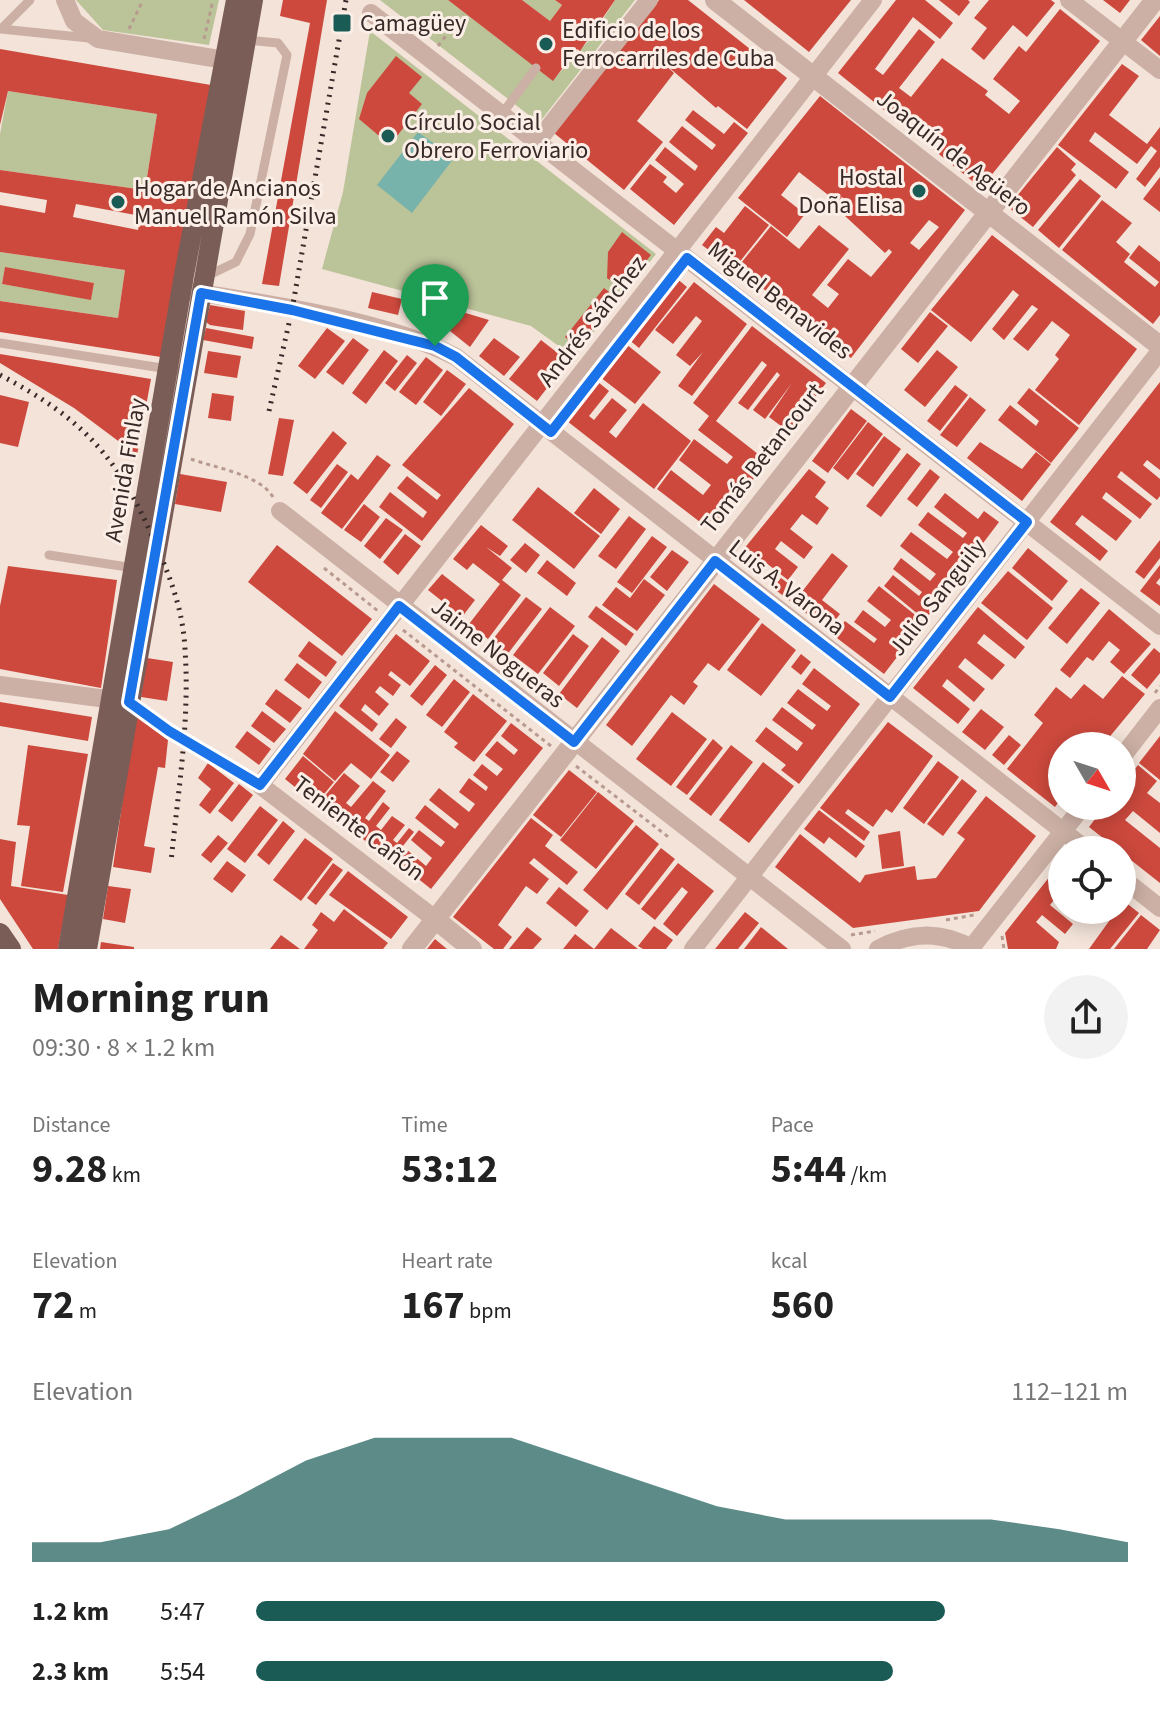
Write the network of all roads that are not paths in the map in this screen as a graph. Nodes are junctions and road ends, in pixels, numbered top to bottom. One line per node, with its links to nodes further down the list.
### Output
1 (30, 0): 11 (lane)
2 (65, 0): 11 (street)
3 (236, 0): 12 (main road, Avenida Finlay)
4 (253, 0): 12 (main road, Avenida Finlay)
5 (649, 0): 19 (street)
6 (715, 0): 17 (street, Joaquín de Agüero)
7 (873, 0): 17 (street, Andrés Sánchez)
8 (1069, 0): 13 (street)
9 (1155, 0): 13 (street, Tomás Betancourt)
10 (371, 13): 18 (street, Miguel Benavides)
11 (98, 39): 14 (street)
12 (236, 39): 14 (main road, Avenida Finlay); 22 (lane)
13 (1123, 41): 16 (street); 20 (street, Tomás Betancourt)
14 (232, 61): 22 (main road, Avenida Finlay)
15 (536, 68): 18 (lane)
16 (1160, 70)
17 (813, 76): 20 (street, Joaquín de Agüero); 21 (street, Andrés Sánchez)
18 (502, 114): 19 (street, Miguel Benavides)
19 (537, 142): 21 (street, Miguel Benavides)
20 (988, 212): 24 (street, Joaquín de Agüero); 26 (street, Tomás Betancourt)
21 (677, 251): 26 (street, Miguel Benavides); 27 (street, Andrés Sánchez)
22 (195, 287): 25 (main road, Avenida Finlay); 27 (street, Luis A. Varona)
23 (0, 343): 25 (lane)
24 (1160, 349): 29 (street, Julio Sanguily)
25 (178, 372): 32 (main road, Avenida Finlay); 32 (main road, Avenida Finlay)
26 (851, 386): 29 (street, Miguel Benavides); 31 (street, Tomás Betancourt)
27 (542, 425): 31 (street, Luis A. Varona); 33 (street, Andrés Sánchez)
28 (280, 511): 33 (street, Jaime Nogueras)
29 (1027, 522): 34 (street, Miguel Benavides); 36 (street, Julio Sanguily)
30 (49, 555): 32 (lane)
31 (715, 561): 36 (street, Luis A. Varona); 40 (street, Tomás Betancourt)
32 (144, 569): 37 (main road, Avenida Finlay)
33 (399, 613): 40 (street, Jaime Nogueras); 41 (street, Andrés Sánchez)
34 (1160, 626)
35 (0, 685): 37 (street)
36 (890, 697): 43 (street, Luis A. Varona); 45 (street, Julio Sanguily)
37 (120, 701): 54 (main road, Avenida Finlay); 55 (main road, Avenida Finlay)
38 (1160, 708): 39 (street)
39 (1136, 739)
40 (568, 749): 45 (street, Jaime Nogueras); 48 (street, Tomás Betancourt)
41 (260, 785): 48 (street, Teniente Cañón)
42 (1072, 820): 43 (street)
43 (1063, 831): 44 (street, Luis A. Varona); 52 (street)
44 (1069, 836)
45 (750, 877): 51 (street, Jaime Nogueras); 58 (street, Julio Sanguily)
46 (1136, 889): 47 (street)
47 (1160, 908)
48 (435, 919): 56 (street, Tomás Betancourt); 57 (street, Teniente Cañón)
49 (0, 933): 53 (main road)
50 (878, 940): 52 (street)
51 (846, 942)
52 (972, 948)
53 (11, 949)
54 (68, 949)
55 (87, 949)
56 (412, 949)
57 (472, 949)
58 (693, 949)

